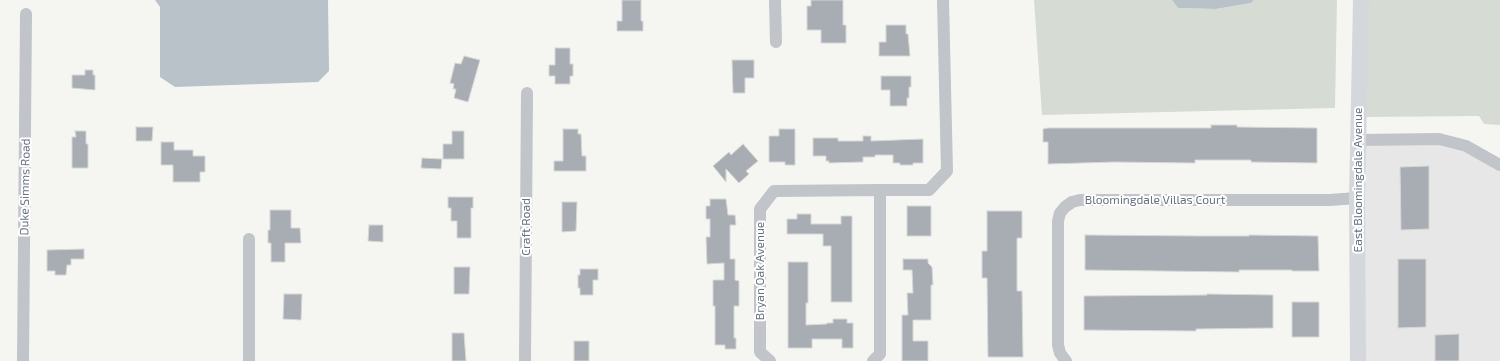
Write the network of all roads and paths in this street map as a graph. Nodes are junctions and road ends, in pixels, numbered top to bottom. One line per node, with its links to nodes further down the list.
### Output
1 (775, 0): 5 (street)
2 (943, 0): 9 (street, Bryan Oak Avenue)
3 (1361, 0): 7 (main road, East Bloomingdale Avenue)
4 (26, 14): 12 (street, Duke Simms Road)
5 (776, 42)
6 (527, 93): 14 (street, Craft Road)
7 (1358, 140): 8 (street); 10 (main road, East Bloomingdale Avenue)
8 (1500, 165)
9 (880, 190): 15 (street, Bryan Oak Avenue); 16 (street)
10 (1357, 198): 17 (street, Bloomingdale Villas Court); 18 (main road, East Bloomingdale Avenue)
11 (249, 239): 13 (street)
12 (23, 361)
13 (249, 361)
14 (525, 361)
15 (770, 361)
16 (873, 361)
17 (1066, 361)
18 (1358, 361)

